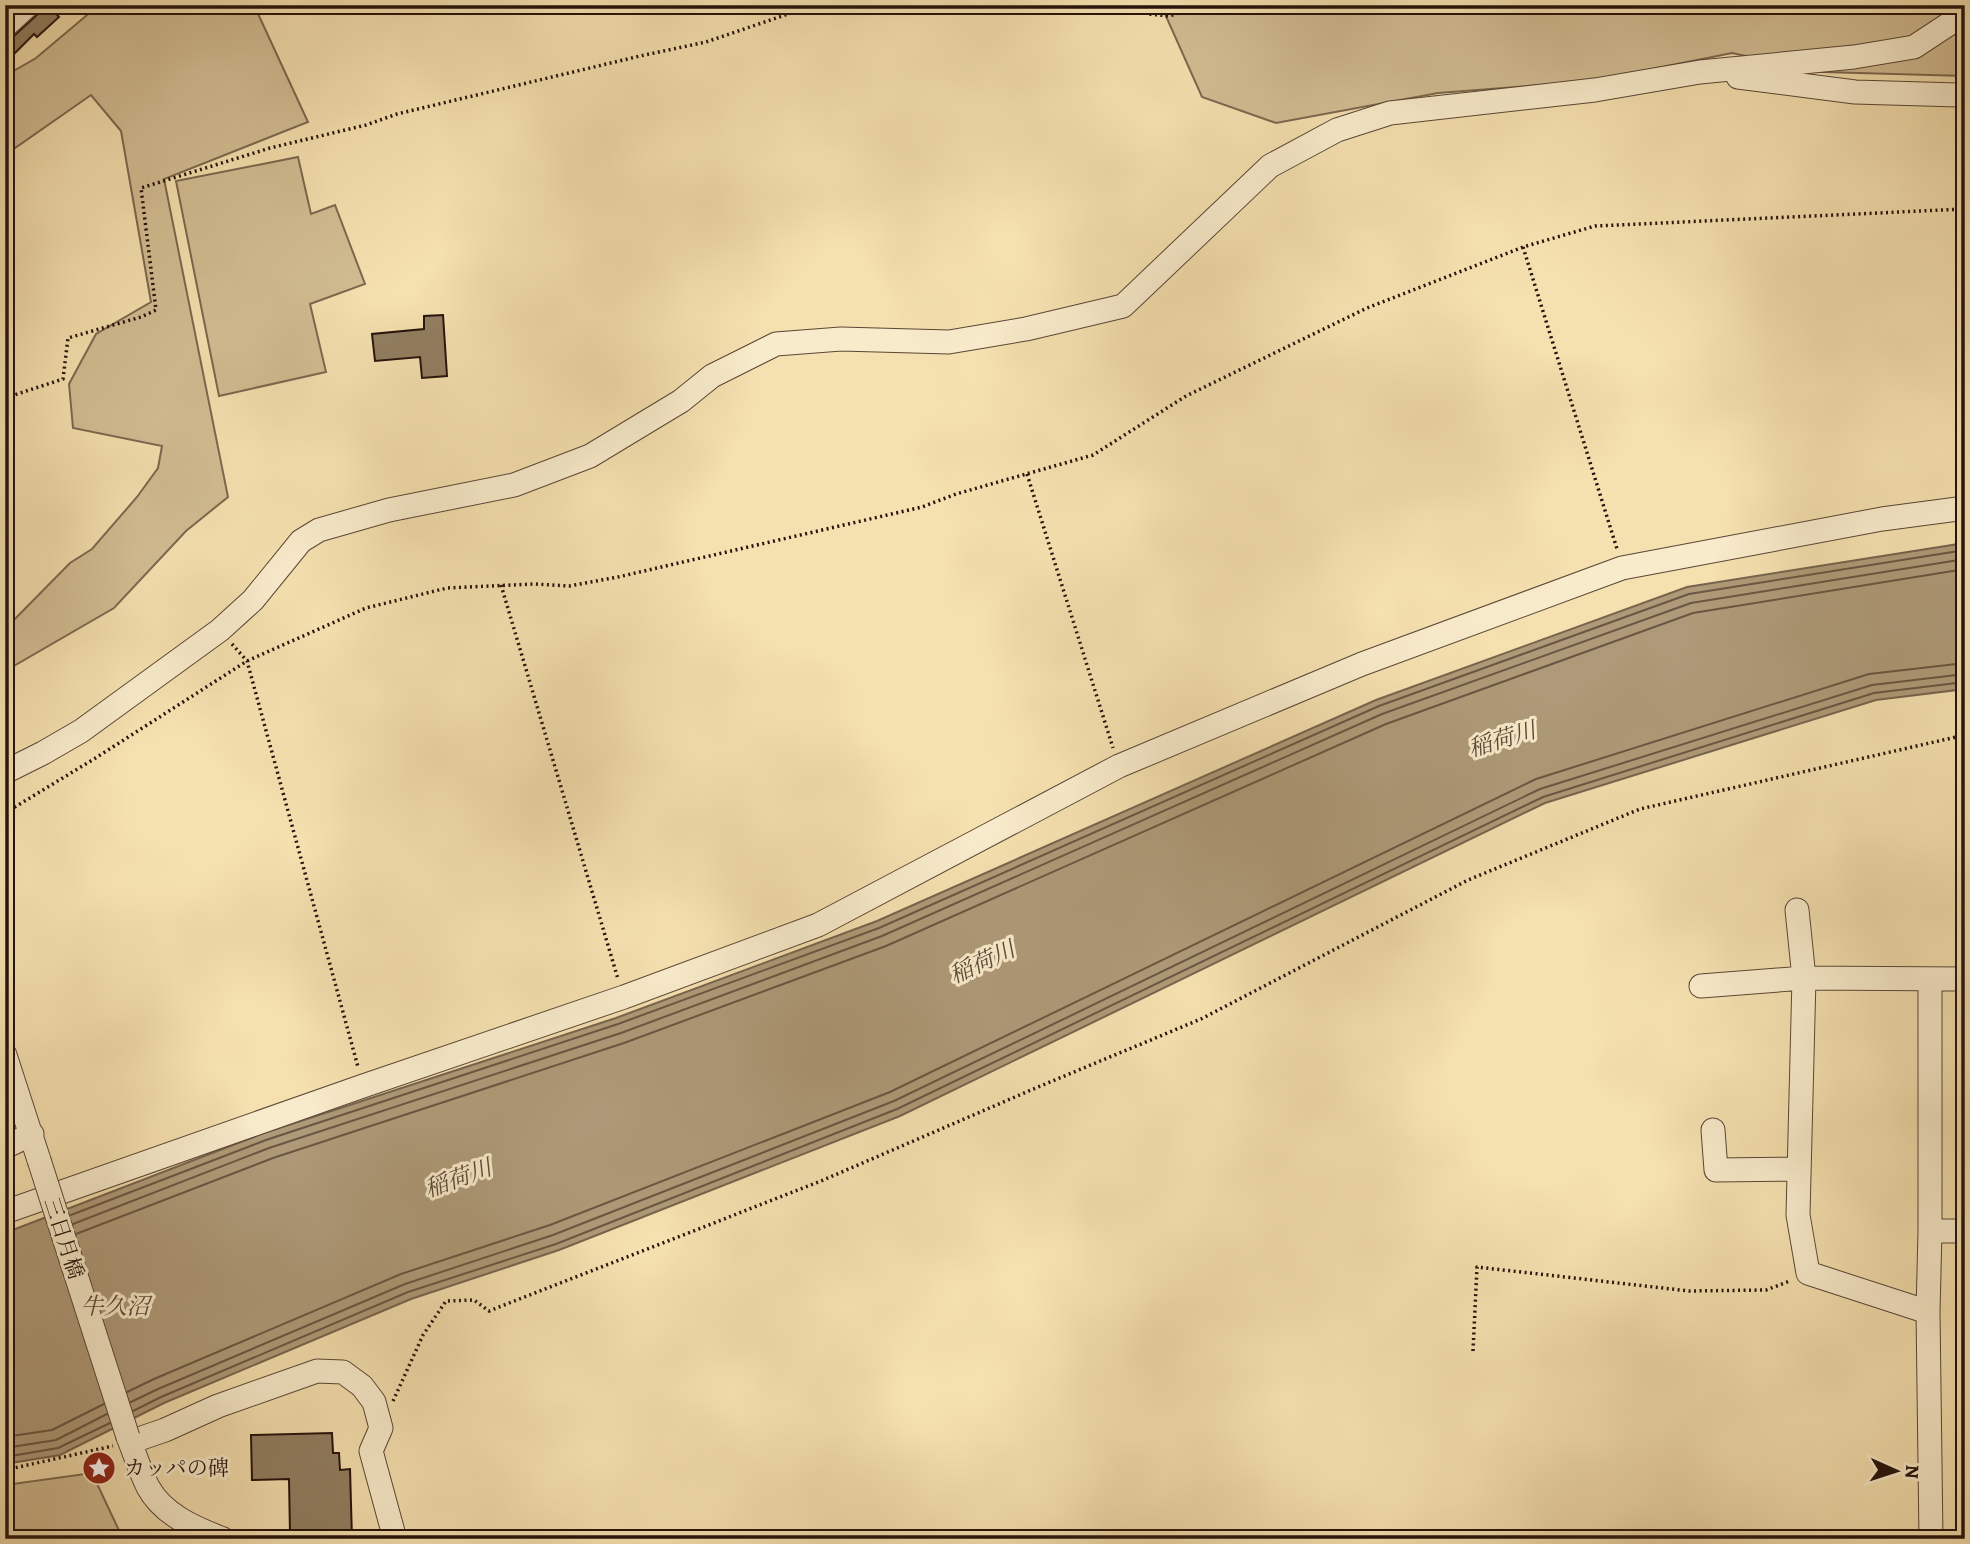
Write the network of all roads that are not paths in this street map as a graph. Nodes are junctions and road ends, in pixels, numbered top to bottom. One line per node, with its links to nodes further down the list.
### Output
1 (28, 5): 3 (street)
2 (1963, 5): 4 (street)
3 (5, 26)
4 (1700, 72): 5 (street); 7 (street)
5 (1965, 94)
6 (1965, 508): 18 (street)
7 (5, 772)
8 (1797, 910): 9 (street)
9 (1804, 978): 10 (street); 12 (street); 17 (street)
10 (1930, 979): 11 (street); 19 (street)
11 (1965, 979)
12 (1701, 986)
13 (5, 1055): 15 (street, 三日月橋)
14 (1713, 1130): 17 (street)
15 (32, 1134): 16 (street); 22 (street, 三日月橋, bridge)
16 (5, 1147)
17 (1799, 1169): 21 (street)
18 (5, 1212)
19 (1930, 1231): 20 (street); 21 (street)
20 (1965, 1231)
21 (1928, 1312): 25 (street)
22 (129, 1440): 23 (street, 三日月橋); 24 (street)
23 (223, 1539)
24 (394, 1539)
25 (1930, 1539)

